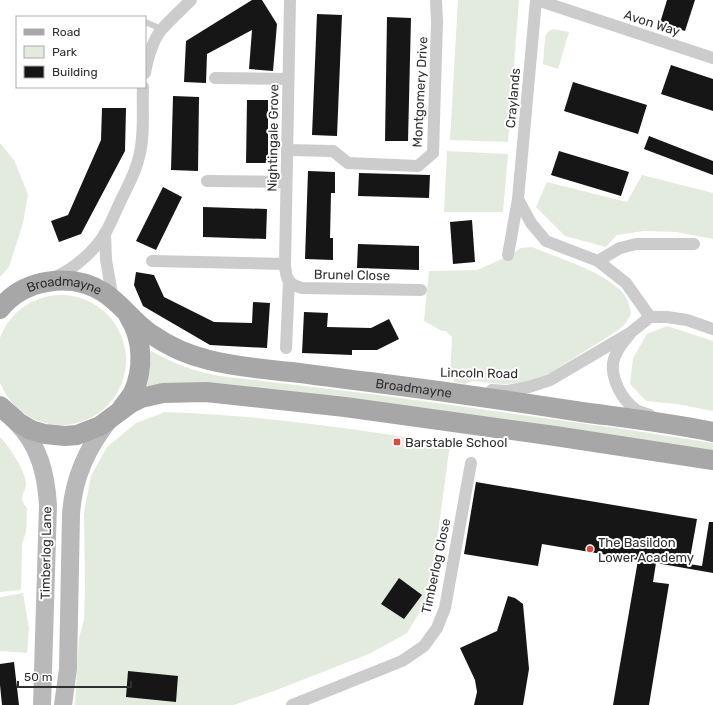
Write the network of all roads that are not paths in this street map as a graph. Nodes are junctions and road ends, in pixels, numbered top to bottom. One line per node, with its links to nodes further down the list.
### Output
1 (191, 0): 6 (street)
2 (290, 0): 10 (street, Nightingale Grove)
3 (436, 0): 12 (street, Montgomery Drive)
4 (537, 0): 7 (street, Avon Way); 15 (street, Craylands)
5 (146, 22): 6 (lane)
6 (162, 29): 8 (street)
7 (713, 58)
8 (146, 68)
9 (215, 78): 10 (street)
10 (288, 79): 12 (street, Nightingale Grove)
11 (143, 88): 16 (street)
12 (287, 150): 14 (street, Nightingale Grove)
13 (207, 181): 14 (street)
14 (286, 182): 21 (street, Nightingale Grove)
15 (518, 199): 18 (street, Craylands); 20 (street)
16 (105, 233): 23 (street); 25 (street)
17 (694, 244): 20 (street)
18 (508, 255)
19 (152, 261): 21 (street)
20 (598, 261): 27 (street)
21 (285, 264): 22 (street, Nightingale Grove)
22 (287, 279): 24 (street, Brunel Close); 30 (street, Nightingale Grove)
23 (40, 284): 25 (main road, Broadmayne); 26 (main road, Broadmayne)
24 (421, 290)
25 (120, 307): 31 (main road, Broadmayne); 33 (main road, Broadmayne)
26 (0, 309)
27 (650, 317): 28 (street); 29 (street, Lincoln Road)
28 (713, 329)
29 (630, 333): 31 (street, Lincoln Road); 34 (street, Lincoln Road)
30 (286, 348)
31 (384, 384): 34 (main road, Broadmayne)
32 (2, 408): 33 (main road, Broadmayne); 37 (main road, Timberlog Lane)
33 (116, 414): 35 (main road, Broadmayne); 38 (main road, Timberlog Lane)
34 (705, 430)
35 (713, 460)
36 (471, 463): 39 (street, Timberlog Close)
37 (42, 705)
38 (63, 705)
39 (294, 705)

